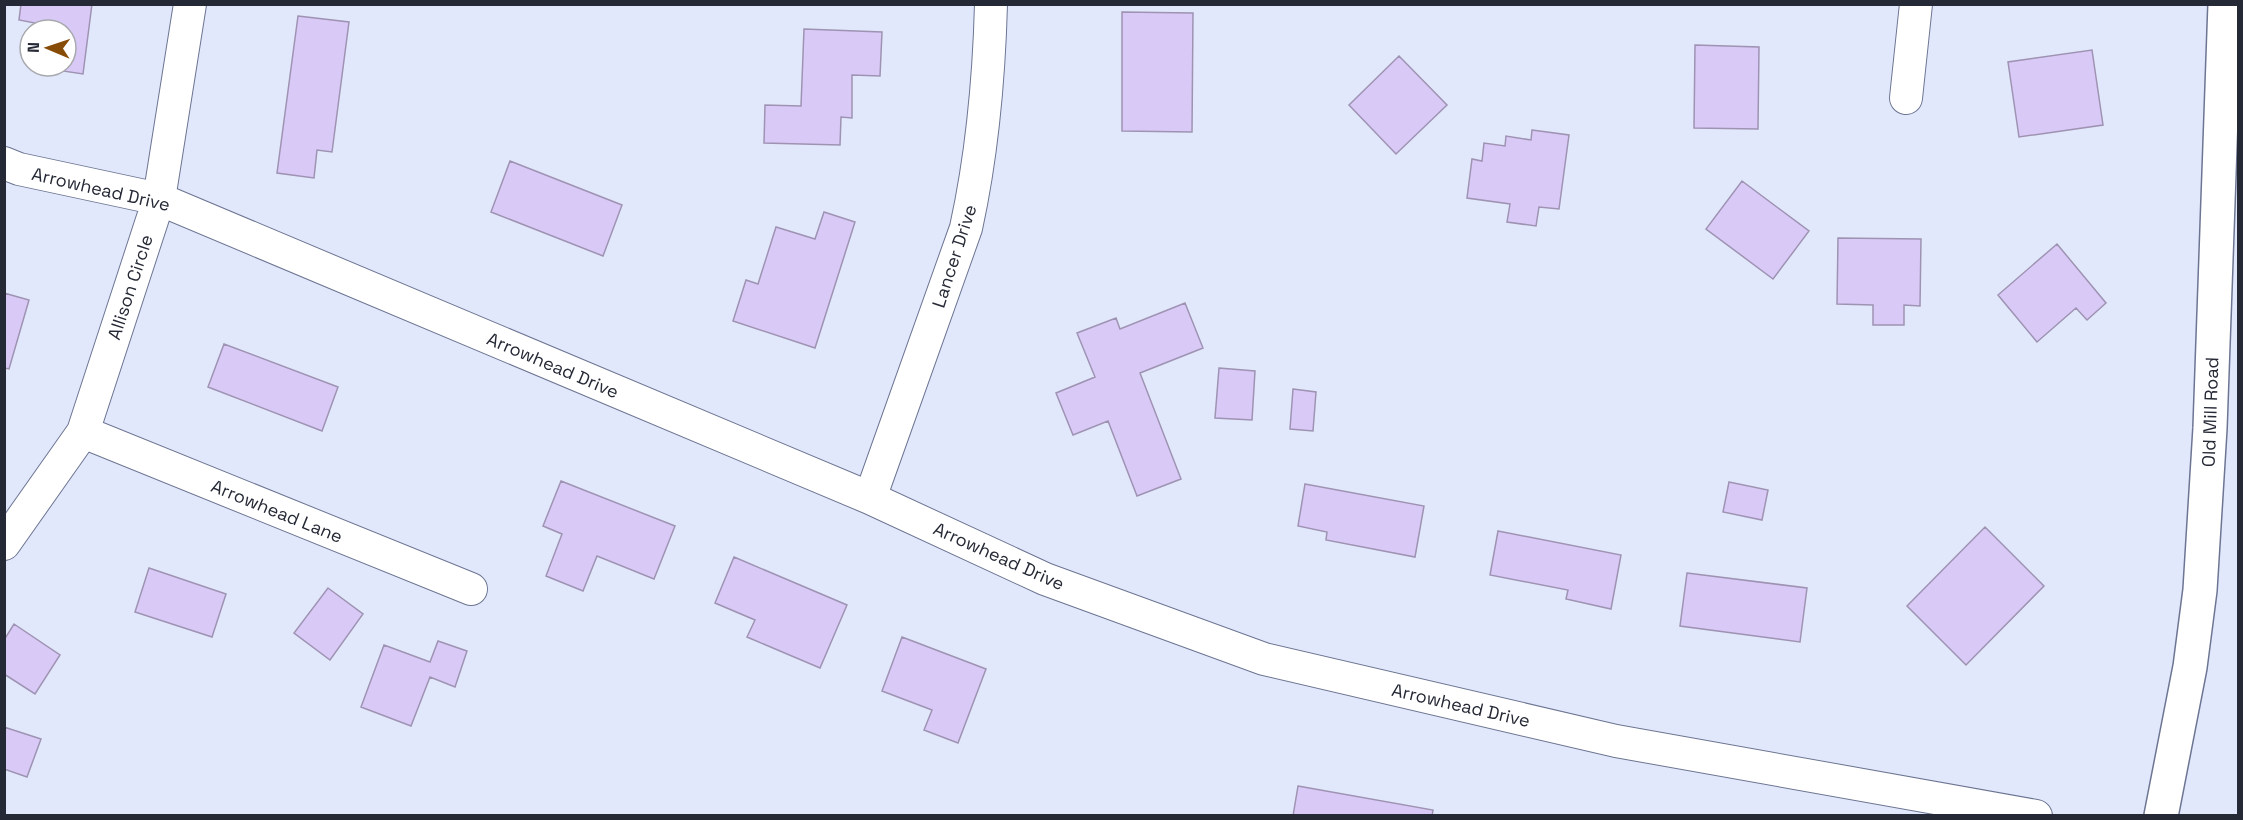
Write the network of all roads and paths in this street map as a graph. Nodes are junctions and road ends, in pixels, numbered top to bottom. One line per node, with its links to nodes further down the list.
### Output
1 (190, 4): 7 (street, Allison Circle)
2 (991, 4): 9 (street, Lancer Drive)
3 (1916, 4): 5 (street)
4 (2225, 4): 13 (street, Old Mill Road)
5 (1906, 98)
6 (4, 163): 7 (street, Arrowhead Drive)
7 (159, 199): 8 (street, Allison Circle); 9 (street, Arrowhead Drive)
8 (83, 432): 10 (street, Allison Circle); 11 (street, Arrowhead Lane)
9 (870, 498): 12 (street, Arrowhead Drive)
10 (4, 544)
11 (471, 589)
12 (2036, 816)
13 (2161, 816)

